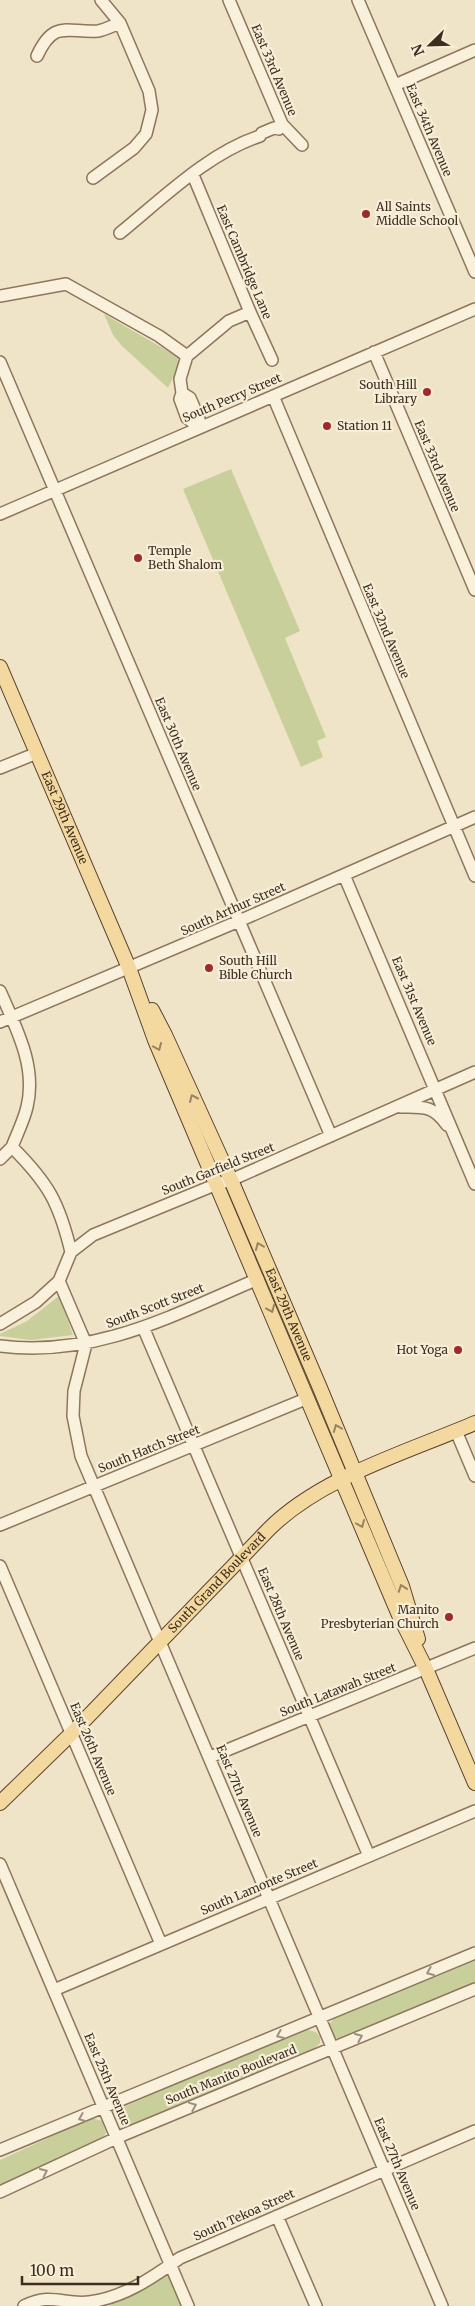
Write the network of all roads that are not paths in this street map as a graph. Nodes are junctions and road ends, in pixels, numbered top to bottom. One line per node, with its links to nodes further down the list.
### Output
1 (101, 0): 4 (street)
2 (230, 0): 8 (street, East 33rd Avenue)
3 (358, 0): 7 (street, East 34th Avenue)
4 (120, 23): 6 (street); 11 (street)
5 (475, 50): 7 (street)
6 (37, 56)
7 (394, 85): 13 (street, East 34th Avenue)
8 (282, 128): 9 (street, East 33rd Avenue); 10 (street)
9 (302, 145)
10 (193, 175): 12 (street); 16 (street, East Cambridge Lane)
11 (93, 178)
12 (120, 233)
13 (475, 272)
14 (0, 296): 18 (street)
15 (475, 309): 17 (street, South Perry Street)
16 (250, 312): 18 (street); 19 (street, East Cambridge Lane)
17 (374, 352): 21 (street, South Perry Street); 25 (street, East 33rd Avenue)
18 (187, 356): 22 (street)
19 (272, 360)
20 (0, 362): 23 (street, East 30th Avenue)
21 (273, 396): 22 (street, South Perry Street); 30 (street, East 32nd Avenue)
22 (196, 426): 23 (street, South Perry Street)
23 (54, 490): 24 (street, South Perry Street); 33 (street, East 30th Avenue)
24 (0, 514)
25 (475, 590)
26 (0, 667): 27 (main road, East 29th Avenue)
27 (37, 753): 28 (street); 34 (main road, East 29th Avenue)
28 (0, 768)
29 (475, 817): 30 (street, South Arthur Street)
30 (454, 826): 31 (street, South Arthur Street); 32 (street, East 32nd Avenue)
31 (344, 875): 33 (street, South Arthur Street); 39 (street, East 31st Avenue)
32 (475, 876)
33 (239, 921): 34 (street, South Arthur Street); 41 (street, East 30th Avenue)
34 (129, 968): 36 (street, South Arthur Street); 45 (main road, East 29th Avenue, one-way to 34); 46 (main road, East 29th Avenue, one-way to 46)
35 (0, 991): 36 (street)
36 (11, 1017): 37 (street, South Arthur Street); 43 (street)
37 (0, 1022)
38 (475, 1072): 39 (street, South Garfield Street)
39 (436, 1089): 40 (street, South Garfield Street); 42 (street, East 31st Avenue)
40 (396, 1107): 41 (street, South Garfield Street); 42 (street, East 31st Avenue)
41 (331, 1136): 45 (street, South Garfield Street)
42 (456, 1139): 47 (street, East 31st Avenue)
43 (12, 1147): 44 (street); 48 (street)
44 (0, 1159)
45 (231, 1180): 46 (street, South Garfield Street); 59 (main road, East 29th Avenue, one-way to 45)
46 (216, 1184): 48 (street, South Garfield Street); 49 (main road, East 29th Avenue)
47 (475, 1184)
48 (71, 1252): 50 (street, South Garfield Street)
49 (258, 1279): 52 (street, South Scott Street); 55 (main road, East 29th Avenue, one-way to 55)
50 (59, 1281): 51 (street, South Garfield Street); 53 (street)
51 (0, 1324)
52 (143, 1327): 53 (street, South Scott Street); 58 (street, East 28th Avenue)
53 (86, 1344): 54 (street, South Scott Street); 61 (street, East 27th Avenue)
54 (0, 1346)
55 (308, 1398): 58 (street, South Hatch Street); 59 (main road, East 29th Avenue)
56 (475, 1423): 57 (main road, South Grand Boulevard)
57 (456, 1431): 59 (main road, South Grand Boulevard); 60 (street)
58 (194, 1445): 61 (street, South Hatch Street); 63 (street, East 28th Avenue)
59 (349, 1476): 63 (main road, South Grand Boulevard); 67 (main road, East 29th Avenue)
60 (475, 1476)
61 (94, 1486): 62 (street, South Hatch Street); 65 (street, East 27th Avenue)
62 (0, 1525)
63 (242, 1558): 65 (main road, South Grand Boulevard); 68 (street, East 28th Avenue)
64 (0, 1566): 69 (street, East 26th Avenue)
65 (161, 1641): 69 (main road, South Grand Boulevard); 70 (street, East 27th Avenue)
66 (475, 1648): 67 (street, South Latawah Street)
67 (426, 1669): 68 (street, South Latawah Street); 71 (main road, East 29th Avenue)
68 (310, 1717): 70 (street, South Latawah Street); 74 (street, East 28th Avenue)
69 (72, 1733): 72 (main road, South Grand Boulevard); 77 (street, East 26th Avenue)
70 (210, 1757): 76 (street, East 27th Avenue)
71 (475, 1783)
72 (0, 1803)
73 (475, 1810): 74 (street, South Lamonte Street)
74 (369, 1856): 76 (street, South Lamonte Street)
75 (0, 1864): 80 (street, East 25th Avenue)
76 (270, 1898): 77 (street, South Lamonte Street); 81 (street, East 27th Avenue)
77 (161, 1944): 80 (street, South Lamonte Street)
78 (475, 1953): 81 (street, South Manito Boulevard, one-way to 81)
79 (475, 1988): 82 (street, South Manito Boulevard, one-way to 79)
80 (54, 1990): 83 (street, East 25th Avenue)
81 (319, 2018): 82 (street, East 27th Avenue); 83 (street, South Manito Boulevard, one-way to 83)
82 (332, 2049): 85 (street, South Manito Boulevard, one-way to 82); 87 (street, East 27th Avenue)
83 (105, 2108): 85 (street, East 25th Avenue); 86 (street, South Manito Boulevard, one-way to 86)
84 (475, 2131): 87 (street, South Tekoa Street)
85 (116, 2138): 88 (street, South Manito Boulevard, one-way to 85); 90 (street, East 25th Avenue)
86 (0, 2150)
87 (384, 2169): 89 (street, South Tekoa Street); 94 (street, East 27th Avenue)
88 (0, 2192)
89 (277, 2216): 90 (street, South Tekoa Street); 93 (street)
90 (170, 2265): 91 (street, South Tekoa Street); 92 (street, East 25th Avenue)
91 (24, 2306)
92 (188, 2306)
93 (316, 2306)
94 (442, 2306)

